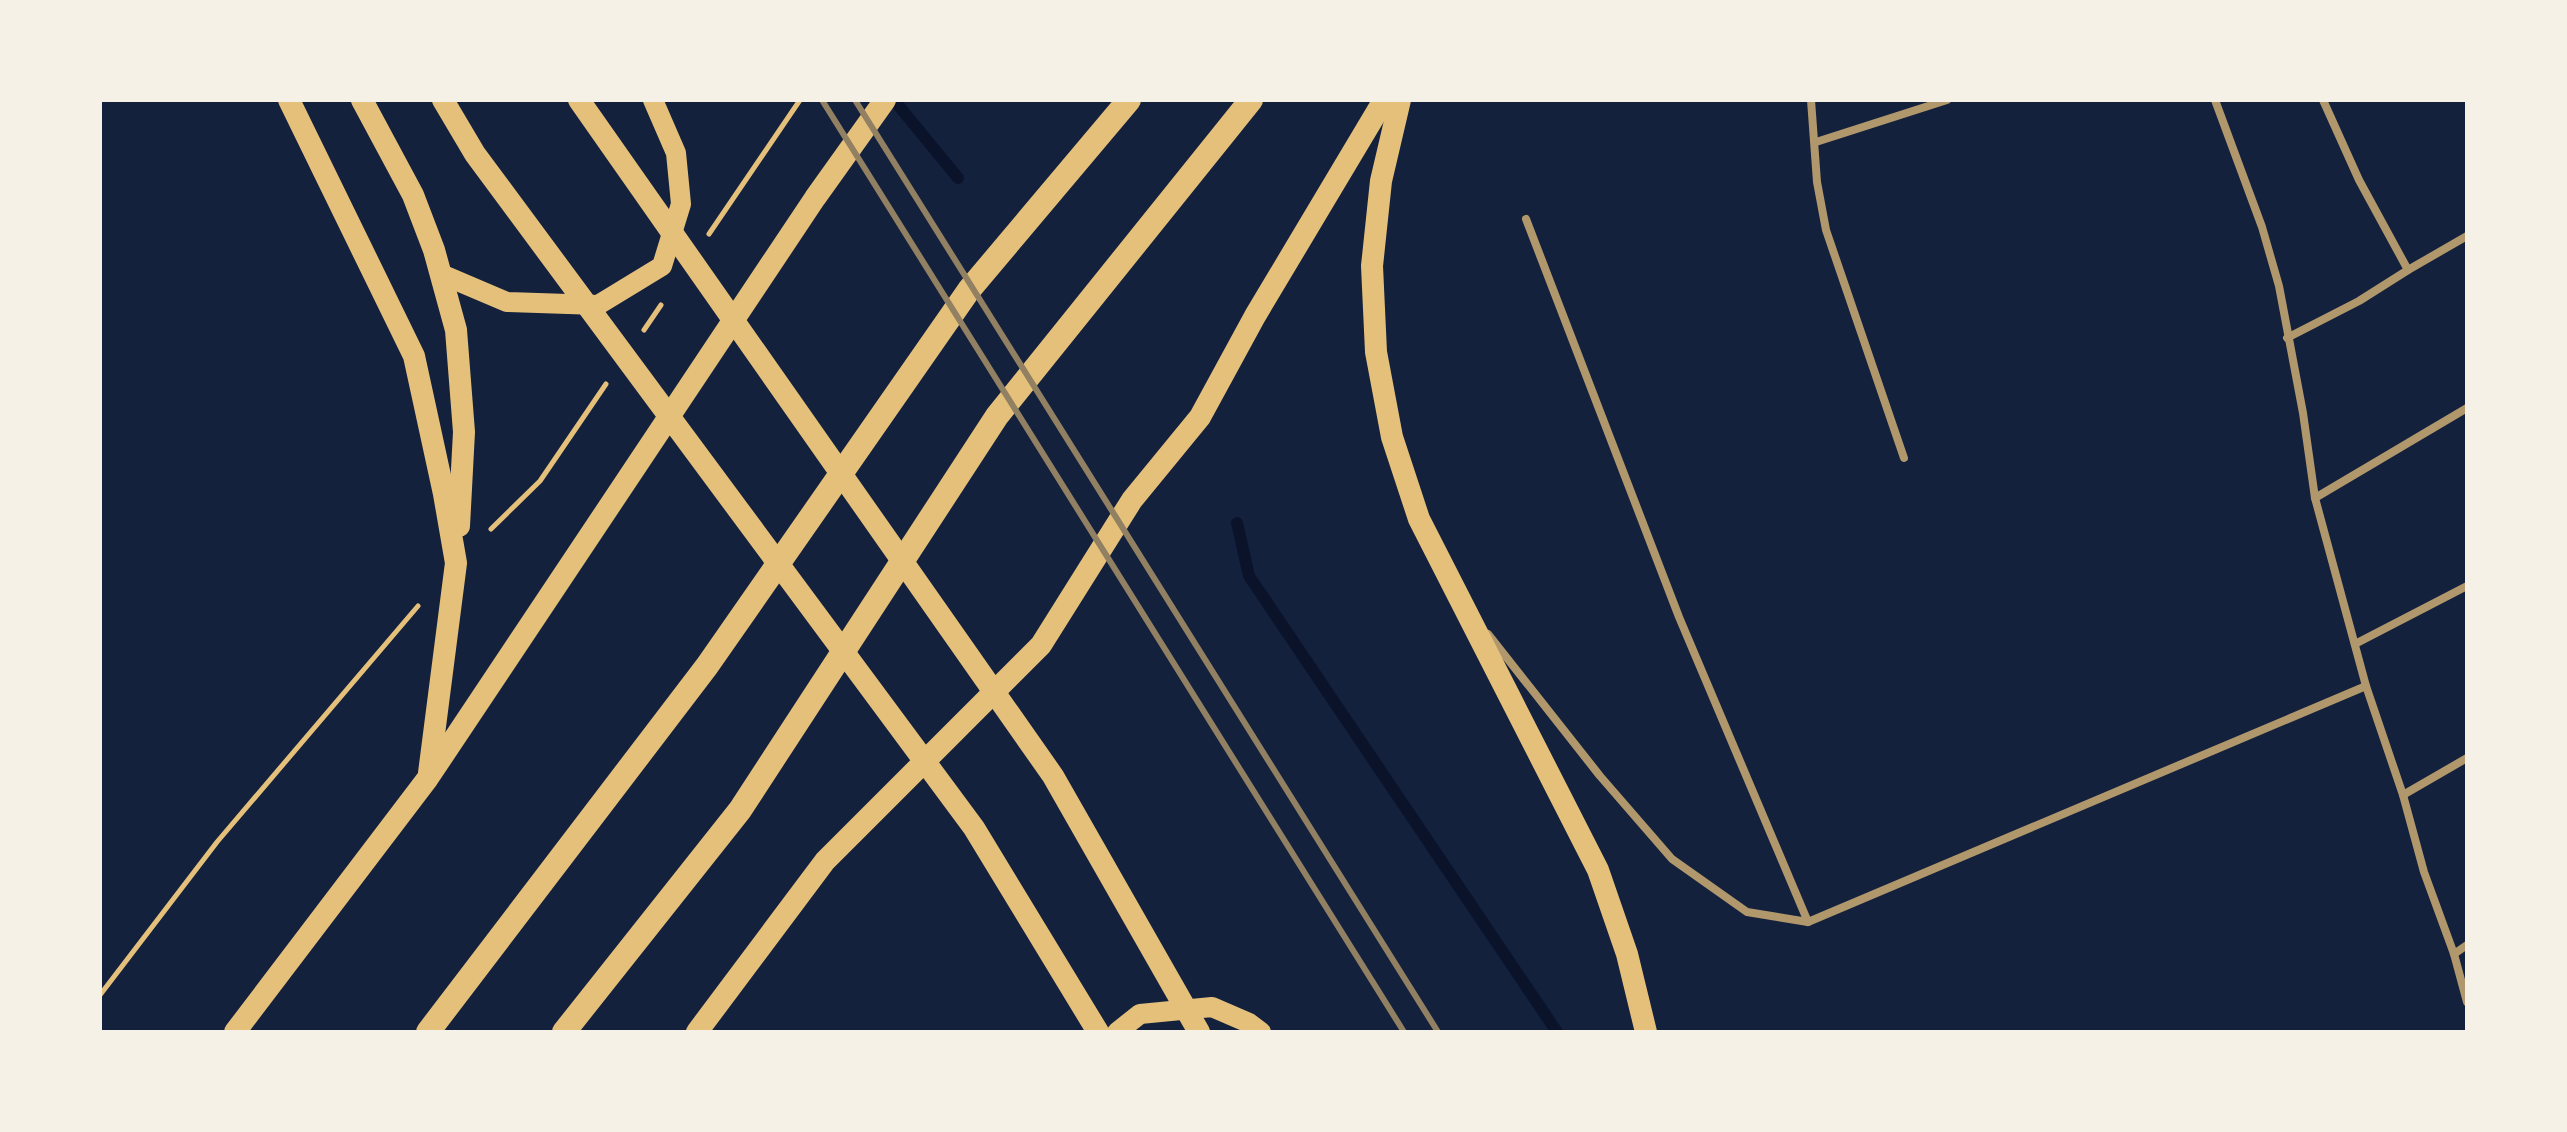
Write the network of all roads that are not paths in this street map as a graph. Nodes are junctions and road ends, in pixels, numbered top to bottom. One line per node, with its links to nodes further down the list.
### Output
1 (289, 100): 24 (highway)
2 (362, 100): 19 (highway)
3 (443, 100): 40 (highway)
4 (579, 100): 42 (highway)
5 (653, 100): 19 (main road)
6 (885, 100): 30 (highway)
7 (1129, 100): 37 (highway)
8 (1251, 100): 38 (highway)
9 (1384, 100): 39 (highway)
10 (1400, 100): 26 (highway)
11 (1811, 100): 15 (street)
12 (1947, 100): 15 (street)
13 (2215, 100): 20 (street)
14 (2323, 100): 18 (street)
15 (1816, 142): 22 (street)
16 (1526, 219): 32 (street)
17 (2467, 236): 18 (street)
18 (2408, 270): 20 (street)
19 (441, 274): 24 (highway)
20 (2287, 338): 23 (street)
21 (2467, 408): 23 (street)
22 (1904, 458)
23 (2315, 498): 27 (street)
24 (456, 563): 30 (highway)
25 (2467, 586): 27 (street)
26 (1457, 596): 32 (street); 44 (highway)
27 (2355, 644): 28 (street)
28 (2366, 686): 31 (street); 32 (street)
29 (2467, 758): 31 (street)
30 (428, 778): 36 (highway)
31 (2403, 795): 34 (street)
32 (1808, 922)
33 (2467, 945): 34 (street)
34 (2454, 954): 35 (street)
35 (2467, 1002)
36 (235, 1032)
37 (428, 1032)
38 (564, 1032)
39 (697, 1032)
40 (1098, 1032)
41 (1117, 1032): 43 (main road)
42 (1199, 1032)
43 (1261, 1032)
44 (1646, 1032)

